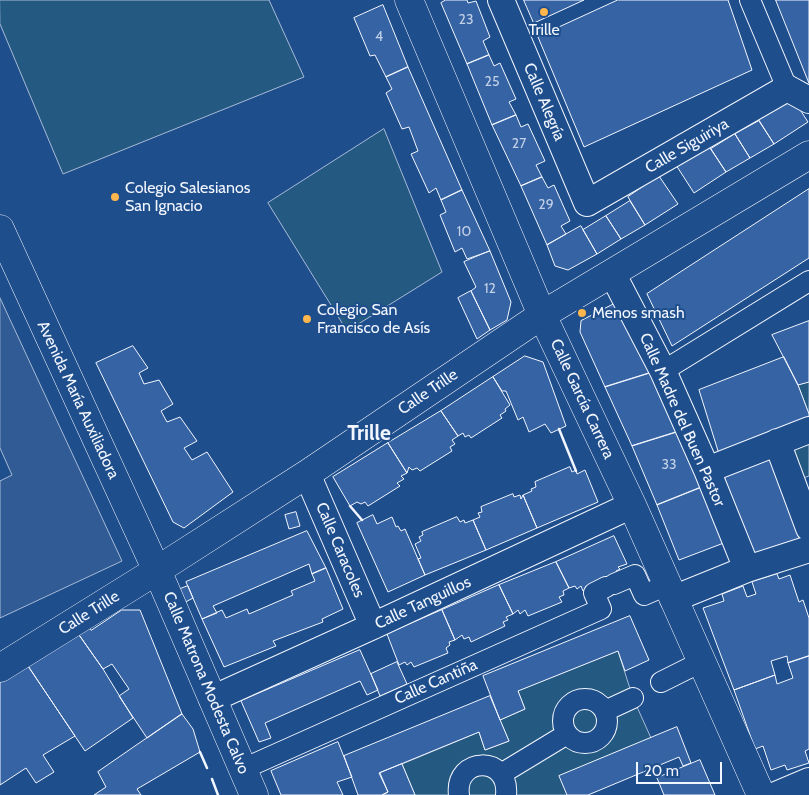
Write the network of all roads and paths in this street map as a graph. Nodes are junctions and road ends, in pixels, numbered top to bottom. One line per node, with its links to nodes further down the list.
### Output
1 (409, 0): 10 (street, Calle García Carrera)
2 (500, 0): 6 (street, Calle Alegría)
3 (750, 0): 4 (street)
4 (798, 94): 6 (street, Calle Siguiriya)
5 (809, 155): 8 (street, Calle Trille)
6 (587, 203)
7 (3, 245): 20 (street, Avenida María Auxiliadora)
8 (612, 273): 10 (street, Calle Trille); 11 (street, Calle Madre del Buen Pastor)
9 (809, 281): 11 (street)
10 (542, 315): 15 (street, Calle Trille); 16 (street, Calle García Carrera)
11 (663, 371): 14 (street, Calle Madre del Buen Pastor)
12 (809, 430): 13 (street)
13 (776, 442): 14 (street); 17 (street)
14 (706, 470): 19 (street, Calle Madre del Buen Pastor)
15 (307, 474): 20 (street, Calle Trille); 22 (street, Calle Caracoles)
16 (632, 505): 21 (street, Calle García Carrera); 22 (street, Calle Tanguillos)
17 (809, 528)
18 (809, 548): 19 (street)
19 (747, 569): 21 (street)
20 (156, 571): 24 (street, Calle Trille); 26 (street, Calle Matrona Modesta Calvo)
21 (670, 592): 23 (street, Calle García Carrera); 30 (street, Calle Cantiña)
22 (373, 626): 26 (street, Calle Tanguillos)
23 (702, 662): 25 (street); 36 (street, Calle García Carrera)
24 (0, 668)
25 (661, 682)
26 (212, 698): 30 (street, Calle Matrona Modesta Calvo)
27 (633, 698): 28 (street)
28 (606, 710): 29 (street); 29 (street)
29 (567, 734): 31 (street)
30 (243, 769): 33 (street, Calle Matrona Modesta Calvo)
31 (501, 774): 34 (street); 35 (street)
32 (809, 781): 37 (street)
33 (254, 795)
34 (459, 795)
35 (506, 795)
36 (761, 795)
37 (776, 795)

